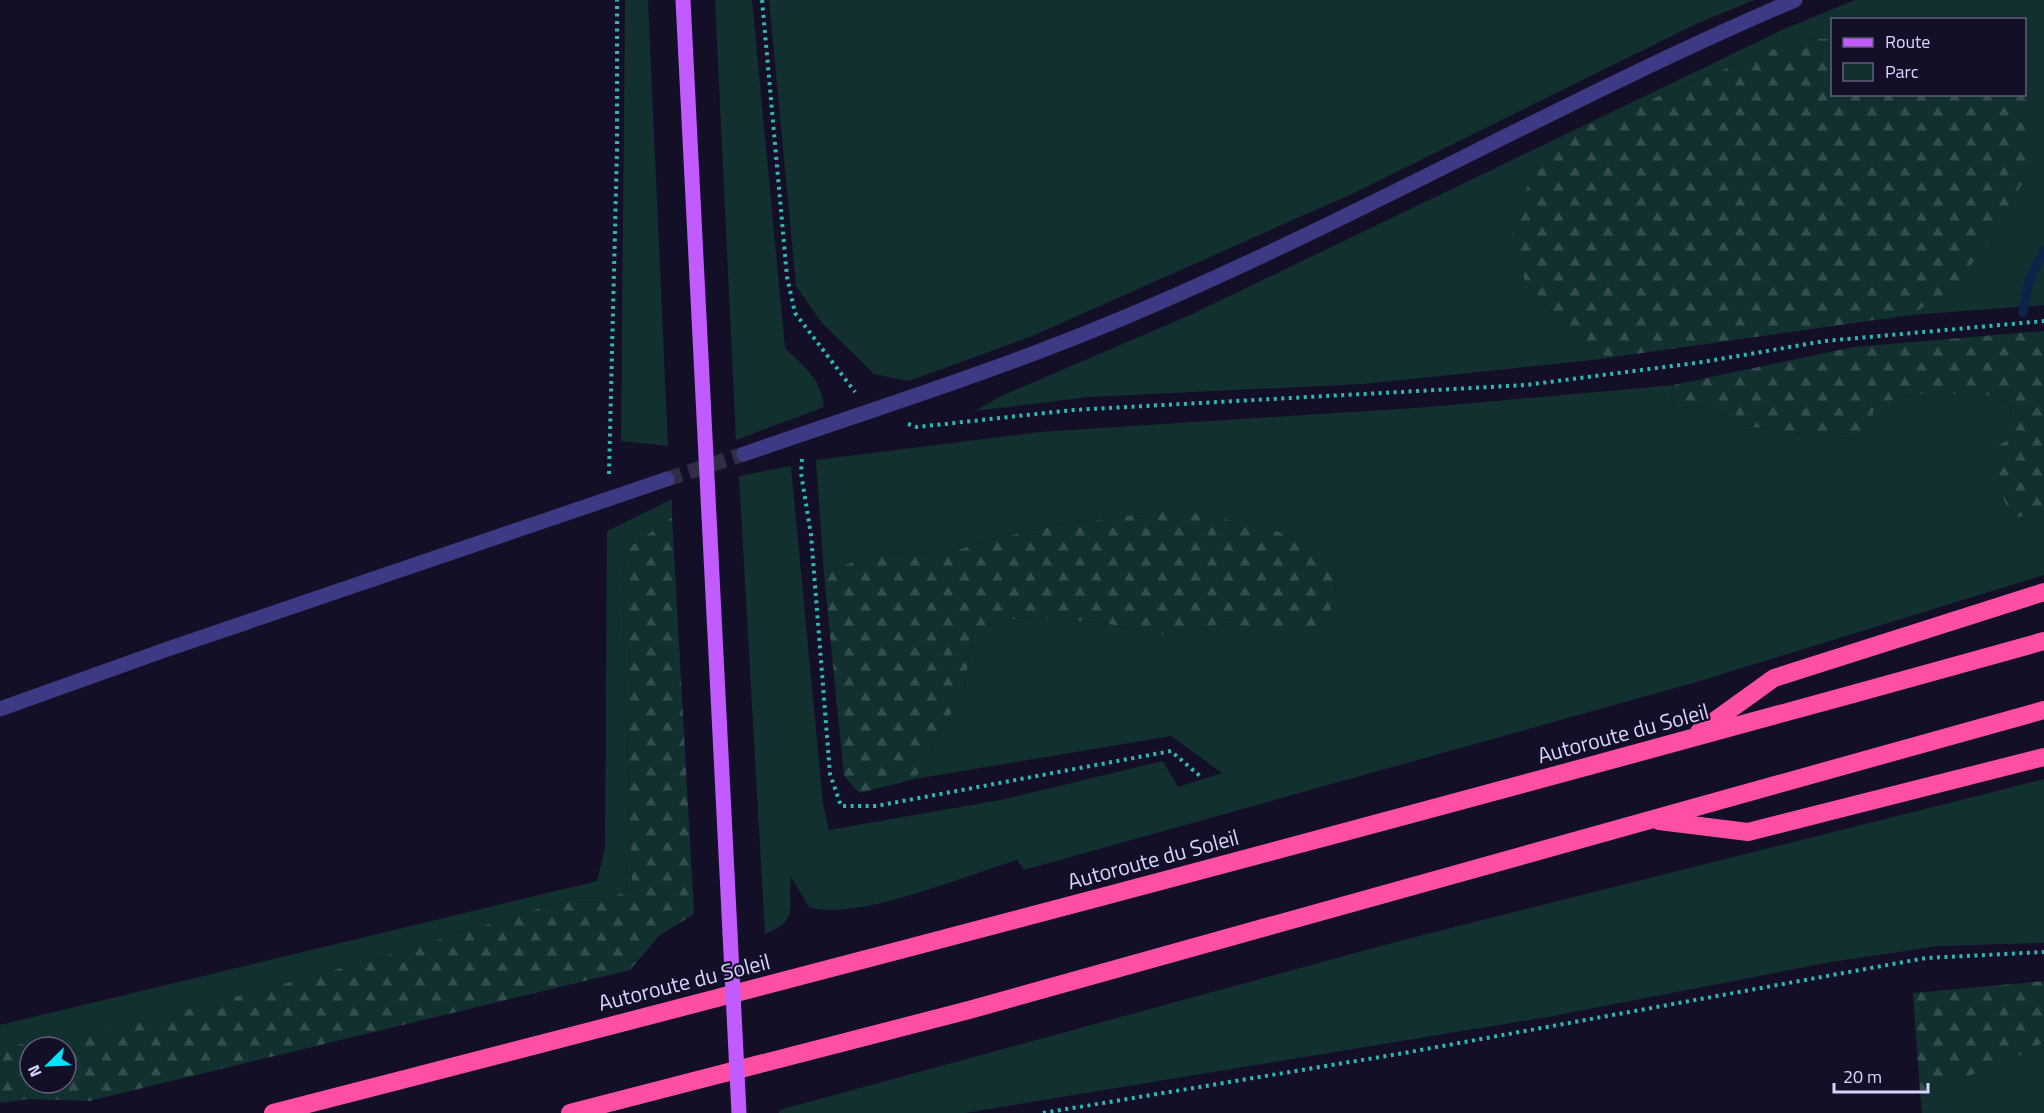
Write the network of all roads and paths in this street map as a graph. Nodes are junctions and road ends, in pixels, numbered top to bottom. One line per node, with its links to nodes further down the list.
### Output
1 (617, 0): 10 (path)
2 (683, 0): 22 (main road, bridge)
3 (762, 0): 6 (path)
4 (1795, 0): 6 (street)
5 (2044, 321): 6 (path)
6 (870, 411): 7 (street)
7 (804, 433): 8 (street); 17 (path)
8 (744, 454)
9 (667, 479): 10 (street)
10 (609, 499): 13 (street)
11 (2044, 592): 15 (highway)
12 (2044, 641): 15 (highway, Autoroute du Soleil)
13 (0, 709)
14 (2044, 710): 18 (highway)
15 (1687, 740): 20 (highway, Autoroute du Soleil)
16 (2044, 757): 18 (highway)
17 (1201, 777)
18 (1651, 820): 21 (highway)
19 (2044, 952): 23 (path)
20 (273, 1113)
21 (570, 1113)
22 (739, 1113)
23 (1043, 1113)

